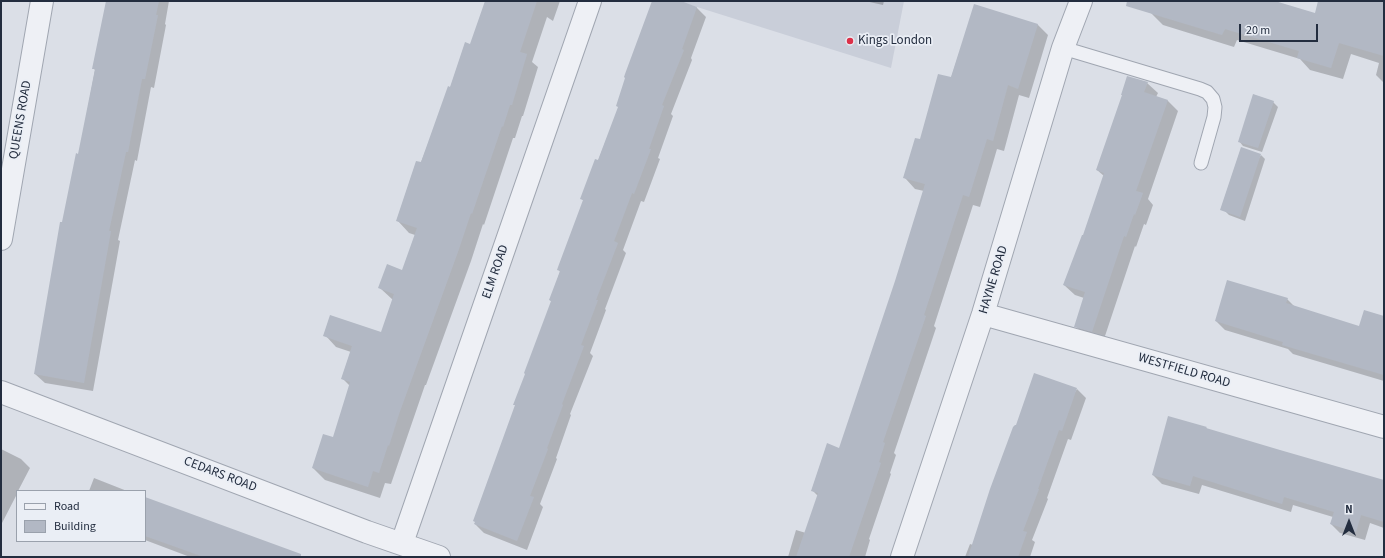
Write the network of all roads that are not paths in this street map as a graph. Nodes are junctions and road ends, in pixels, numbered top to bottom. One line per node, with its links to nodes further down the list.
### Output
1 (42, 1): 6 (street, QUEENS ROAD)
2 (590, 1): 10 (street, ELM ROAD)
3 (1081, 1): 4 (street, HAYNE ROAD)
4 (1063, 48): 5 (lane); 7 (street, HAYNE ROAD)
5 (1201, 163)
6 (1, 240)
7 (983, 314): 9 (street, WESTFIELD ROAD); 12 (street, HAYNE ROAD)
8 (1, 392): 10 (street, CEDARS ROAD)
9 (1384, 427)
10 (402, 544): 11 (street, CEDARS ROAD)
11 (439, 557)
12 (902, 557)

